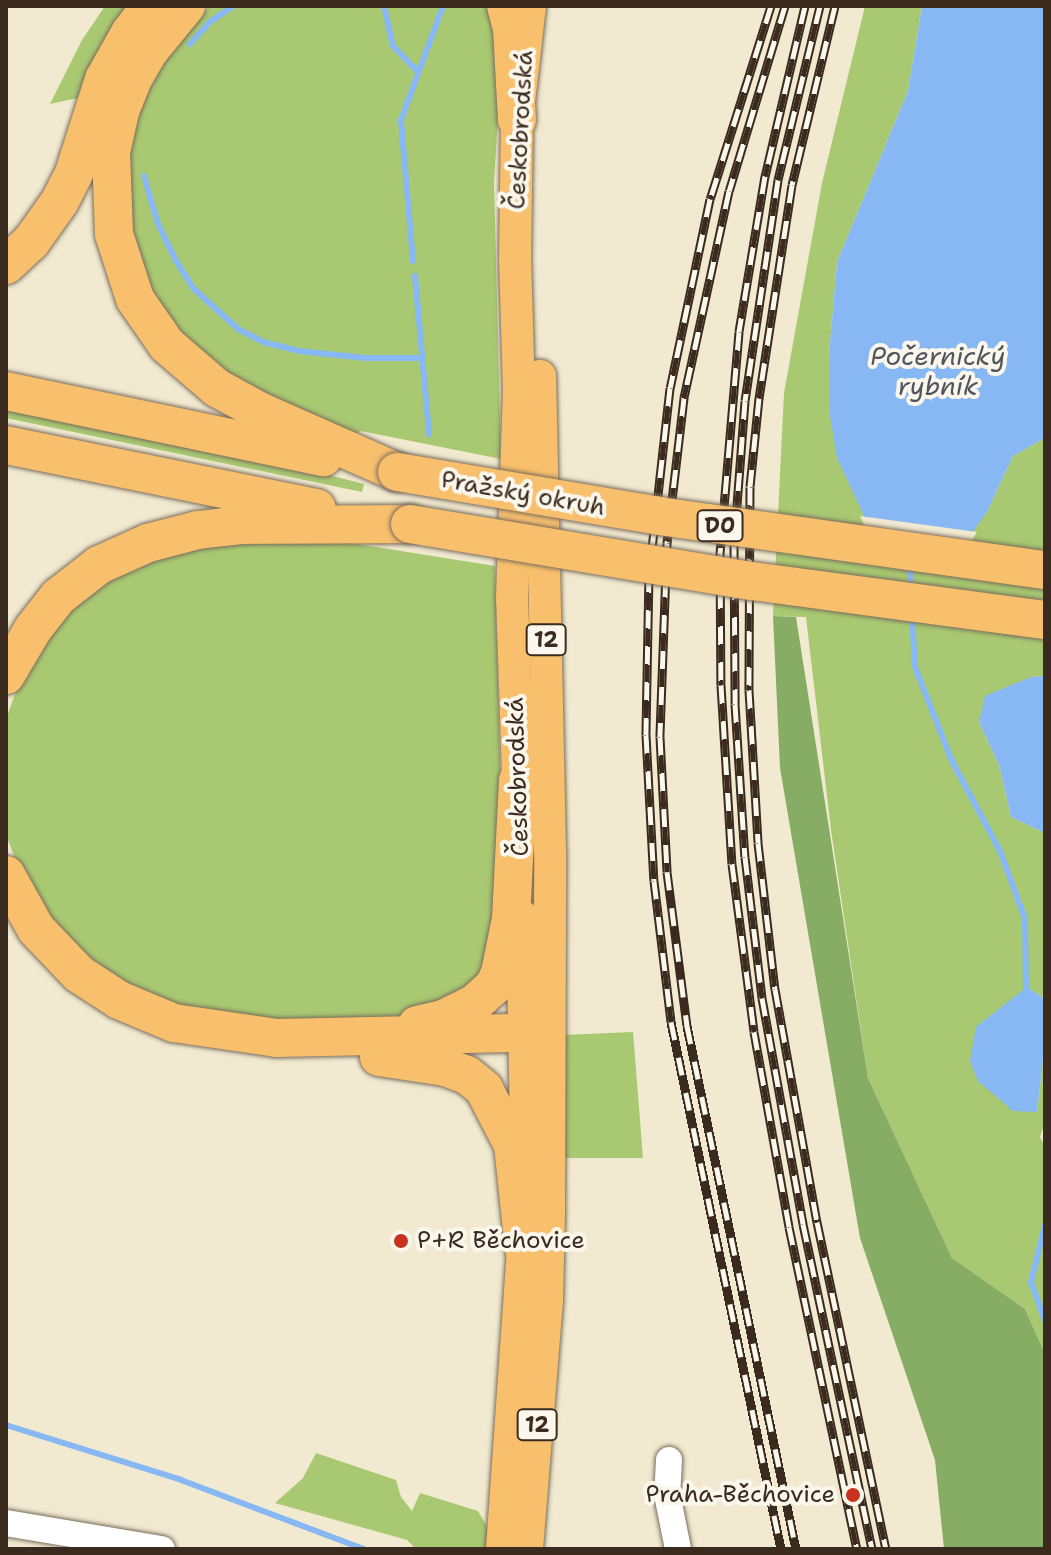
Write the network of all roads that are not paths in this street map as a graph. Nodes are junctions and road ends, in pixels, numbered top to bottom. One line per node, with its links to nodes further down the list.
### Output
1 (150, 6): 7 (highway)
2 (186, 6): 10 (highway)
3 (506, 6): 6 (highway)
4 (530, 6): 6 (main road, Českobrodská)
5 (551, 6): 19 (main road, Českobrodská / 12)
6 (517, 120): 15 (main road, Českobrodská)
7 (6, 265)
8 (16, 393): 10 (highway, Pražský okruh / D0)
9 (19, 448): 11 (highway)
10 (383, 468): 12 (highway, Pražský okruh / D0, bridge)
11 (369, 522): 13 (highway, Pražský okruh / D0, bridge); 14 (highway)
12 (1045, 570)
13 (1045, 620)
14 (6, 675)
15 (518, 780): 18 (highway); 19 (main road, Českobrodská)
16 (6, 875): 18 (highway)
17 (6, 915): 20 (highway)
18 (242, 1035): 19 (highway)
19 (537, 1043): 20 (highway); 21 (main road, Českobrodská); 26 (main road, Českobrodská / 12)
20 (340, 1053): 21 (highway)
21 (524, 1248): 25 (main road, Českobrodská)
22 (669, 1460): 27 (street)
23 (6, 1523): 24 (street)
24 (162, 1549)
25 (502, 1549)
26 (527, 1549)
27 (678, 1549)

